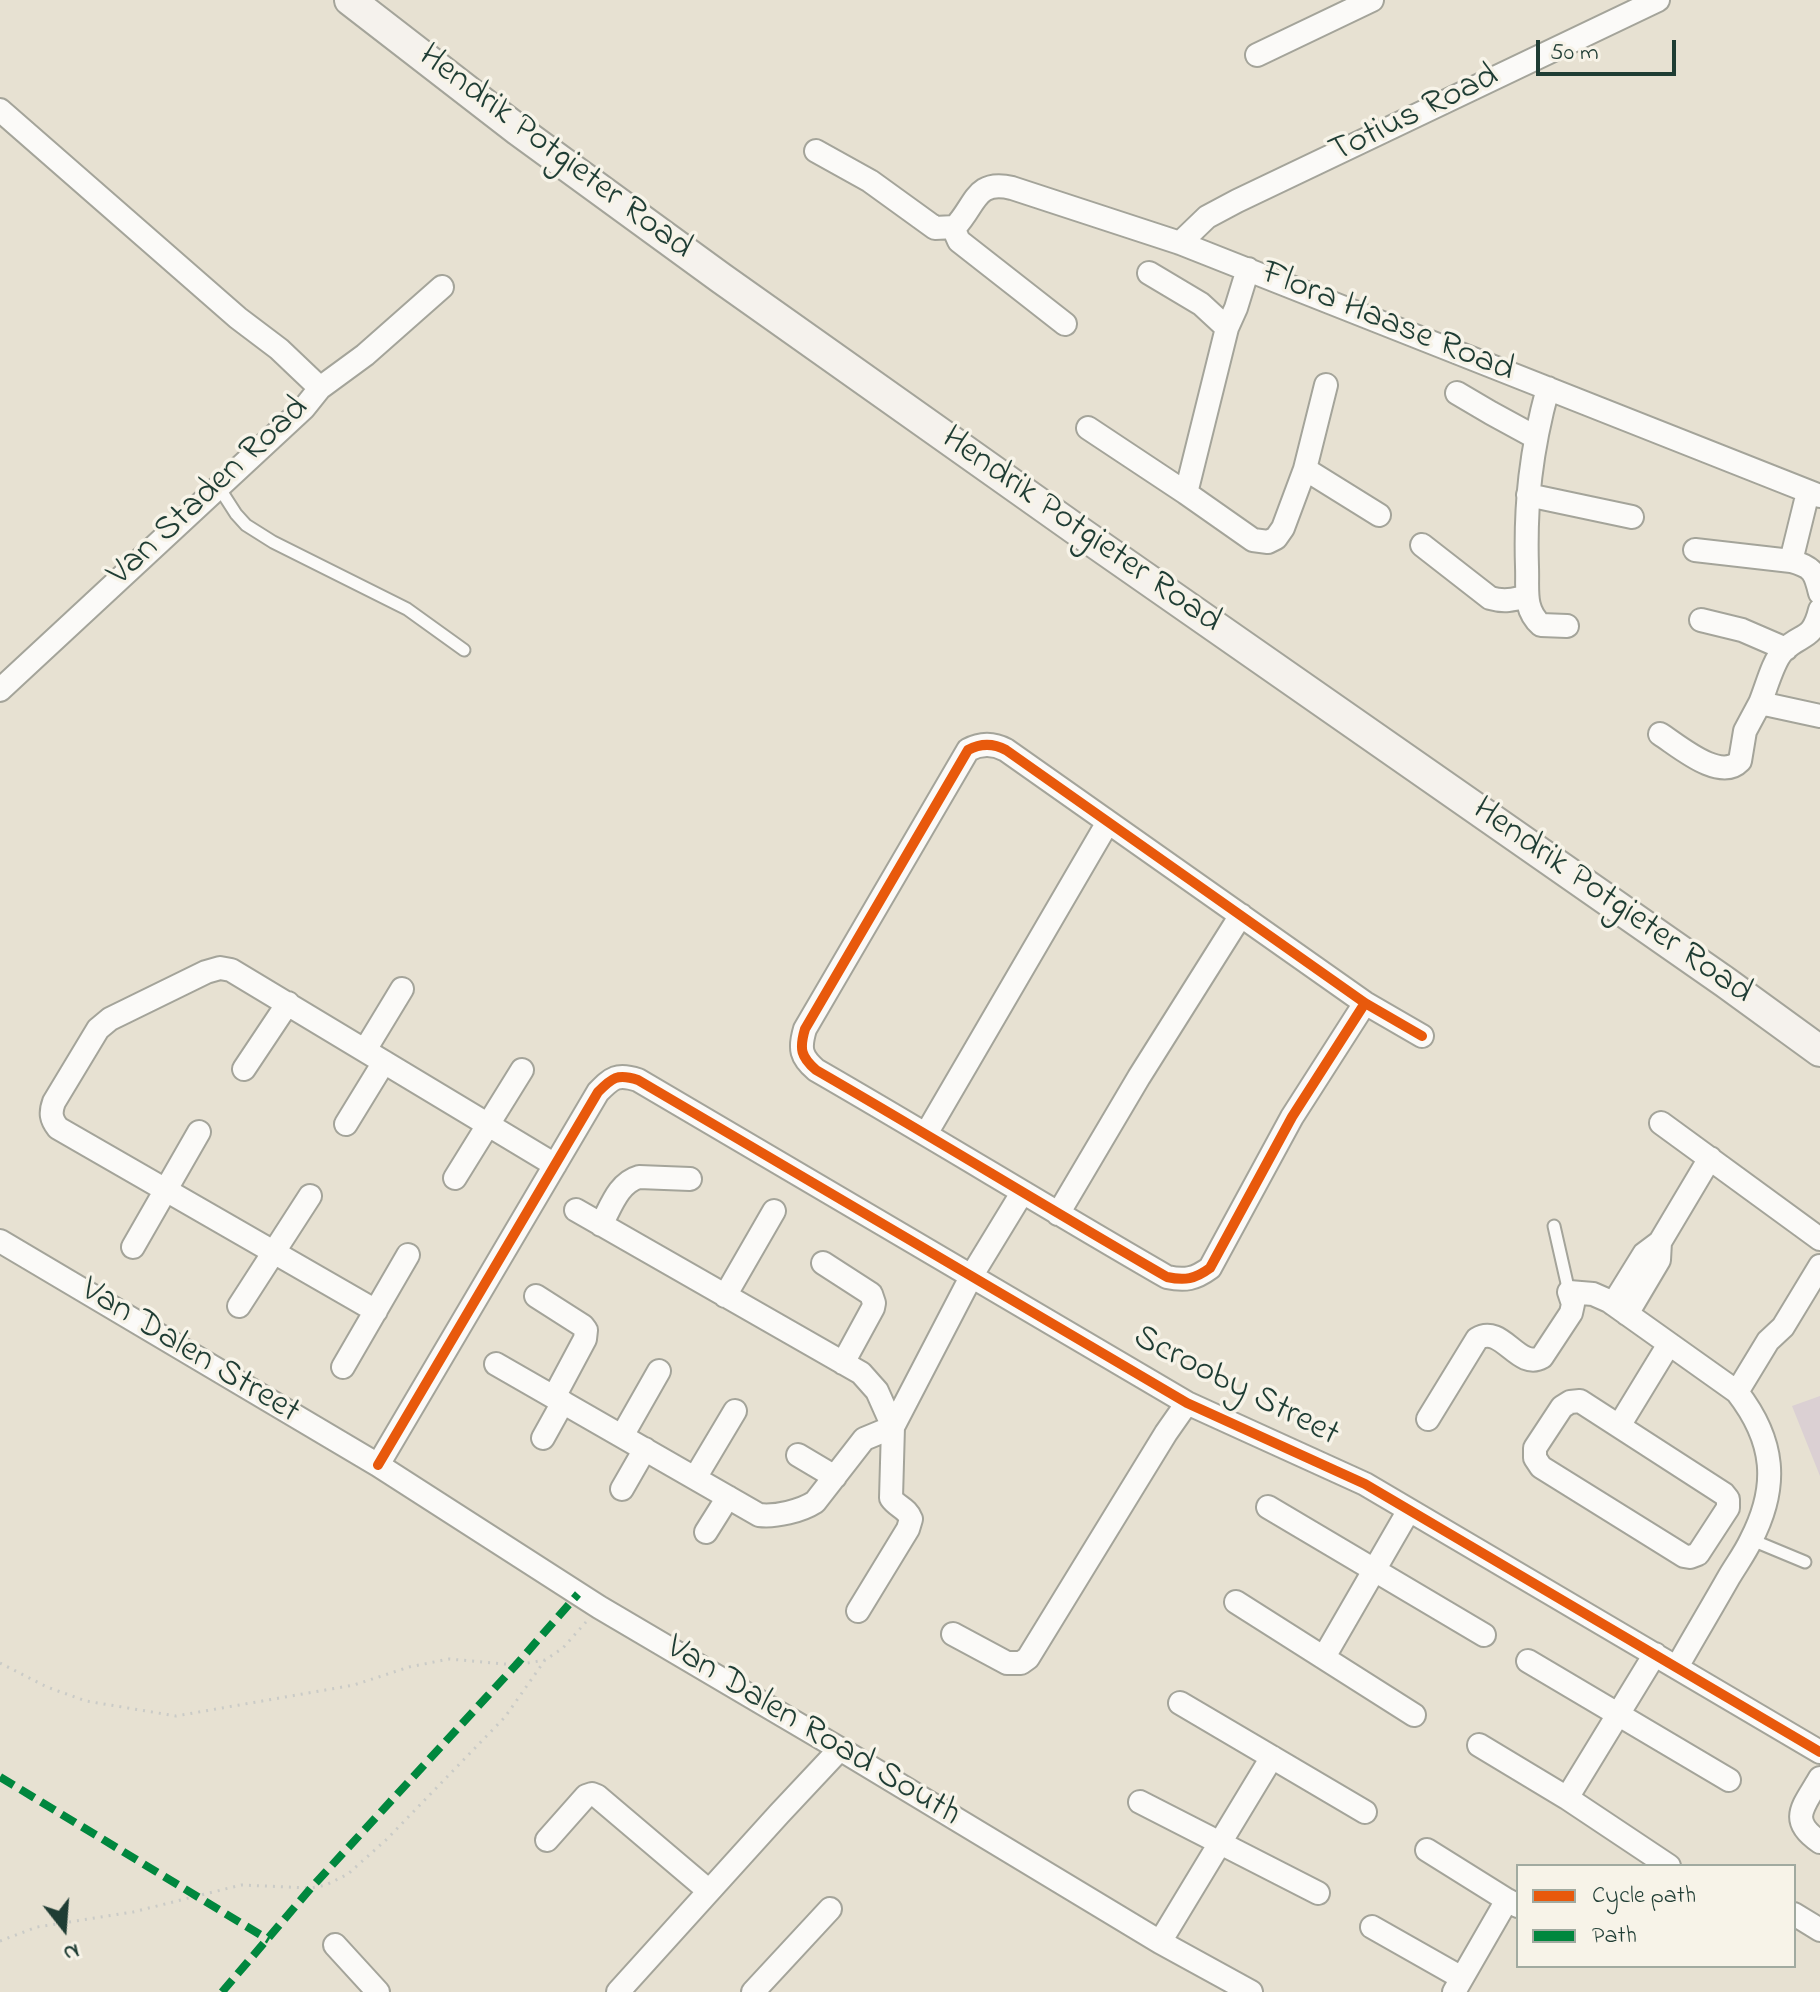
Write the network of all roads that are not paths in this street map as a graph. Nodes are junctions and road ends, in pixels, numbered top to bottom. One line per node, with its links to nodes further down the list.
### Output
1 (350, 0): 47 (main road, Hendrik Potgieter Road)
2 (1372, 0): 4 (street)
3 (1658, 0): 8 (street, Totius Road)
4 (1257, 55)
5 (0, 110): 15 (street, Van Staden Road)
6 (816, 151): 7 (street)
7 (959, 223): 8 (street, Flora Haase Road); 12 (street)
8 (1180, 243): 9 (street, Flora Haase Road)
9 (1248, 269): 13 (street); 16 (street, Flora Haase Road)
10 (1149, 273): 13 (street)
11 (442, 287): 15 (street)
12 (1065, 324)
13 (1227, 328): 22 (street)
14 (1326, 385): 20 (street)
15 (320, 388): 21 (street, Van Staden Road)
16 (1548, 388): 19 (street); 23 (street, Flora Haase Road)
17 (1457, 393): 19 (street)
18 (1088, 428): 22 (street)
19 (1535, 437): 24 (street)
20 (1305, 469): 22 (street); 25 (street)
21 (218, 486): 36 (lane); 37 (street, Van Staden Road)
22 (1186, 493)
23 (1814, 494): 29 (street)
24 (1528, 495): 26 (street); 31 (street)
25 (1379, 515)
26 (1632, 517)
27 (1422, 545): 31 (street)
28 (1695, 550): 29 (street)
29 (1791, 561): 30 (street)
30 (1820, 593)
31 (1527, 596): 34 (street)
32 (1820, 610): 35 (street)
33 (1701, 620): 35 (street)
34 (1567, 626)
35 (1786, 649): 38 (street)
36 (464, 650)
37 (0, 690)
38 (1760, 703): 39 (street); 40 (street)
39 (1820, 716)
40 (1660, 734)
41 (1108, 822): 42 (street); 55 (street); 55 (street)
42 (1241, 915): 45 (street); 65 (street)
43 (402, 989): 48 (street)
44 (288, 1003): 48 (street); 49 (street); 60 (street)
45 (1365, 1003): 46 (street); 65 (street)
46 (1422, 1036)
47 (1820, 1051)
48 (375, 1056): 52 (street); 53 (street)
49 (244, 1069)
50 (522, 1070): 53 (street)
51 (1661, 1123): 56 (street)
52 (346, 1124)
53 (488, 1125): 57 (street); 58 (street)
54 (199, 1132): 60 (street)
55 (926, 1134): 61 (street)
56 (1710, 1158): 68 (street); 80 (street)
57 (555, 1165): 75 (street, Scrooby Street); 98 (street)
58 (455, 1178)
59 (690, 1179): 66 (street)
60 (166, 1190): 70 (street); 71 (street)
61 (1022, 1193): 65 (street); 75 (street)
62 (310, 1196): 71 (street)
63 (576, 1210): 66 (street)
64 (774, 1211): 78 (street)
65 (1058, 1214)
66 (601, 1225): 78 (street)
67 (1554, 1226): 76 (lane)
68 (1820, 1239)
69 (0, 1241): 98 (street, Van Dalen Street)
70 (133, 1247)
71 (274, 1252): 79 (street); 81 (street)
72 (408, 1255): 81 (street)
73 (823, 1263): 83 (street)
74 (1820, 1266): 87 (street)
75 (972, 1275): 89 (street, Scrooby Street); 93 (street)
76 (1569, 1292): 80 (street); 91 (street)
77 (536, 1296): 88 (street)
78 (725, 1296): 83 (street)
79 (239, 1306)
80 (1620, 1309): 82 (street)
81 (376, 1311): 85 (street)
82 (1669, 1344): 87 (street); 92 (street)
83 (843, 1363): 93 (street)
84 (496, 1364): 88 (street)
85 (343, 1367)
86 (659, 1371): 94 (street)
87 (1742, 1398): 106 (street)
88 (558, 1400): 94 (street); 95 (street)
89 (1187, 1403): 104 (street, Scrooby Street); 111 (street)
90 (735, 1411): 100 (street)
91 (1428, 1419)
92 (1619, 1426): 92 (street)
93 (893, 1427): 99 (street); 110 (street)
94 (622, 1436): 96 (street)
95 (543, 1438)
96 (645, 1449): 100 (street); 101 (street)
97 (798, 1455): 99 (street)
98 (378, 1465): 121 (street, Van Dalen Road South)
99 (835, 1477): 102 (street)
100 (695, 1478): 102 (street)
101 (622, 1489)
102 (728, 1497): 105 (street)
103 (1268, 1507): 108 (street)
104 (1409, 1510): 108 (street); 113 (street, Scrooby Street)
105 (706, 1532)
106 (1752, 1540): 107 (lane); 116 (street)
107 (1805, 1562)
108 (1374, 1570): 112 (street); 114 (street)
109 (1236, 1602): 114 (street)
110 (858, 1611)
111 (953, 1634)
112 (1484, 1635)
113 (1655, 1654): 116 (street, Scrooby Street); 118 (street)
114 (1324, 1657): 119 (street)
115 (1528, 1661): 118 (street)
116 (1677, 1667): 122 (street, Scrooby Street)
117 (1180, 1703): 123 (street)
118 (1618, 1714): 125 (street); 126 (street)
119 (1414, 1715)
120 (1479, 1745): 126 (street)
121 (840, 1749): 134 (street); 141 (street, Van Dalen Road South)
122 (1820, 1752)
123 (1272, 1757): 128 (street); 131 (street)
124 (1820, 1778): 130 (street)
125 (1729, 1780)
126 (1567, 1798): 133 (street)
127 (1140, 1802): 131 (street)
128 (1365, 1812)
129 (547, 1840): 134 (street)
130 (1820, 1842)
131 (1220, 1843): 135 (street); 141 (street)
132 (1427, 1850): 136 (street)
133 (1666, 1864)
134 (709, 1891): 143 (street)
135 (1318, 1893)
136 (1513, 1903): 144 (street)
137 (830, 1909): 146 (street)
138 (1796, 1915): 140 (street)
139 (1372, 1927): 144 (street)
140 (1820, 1930)
141 (1160, 1942): 147 (street, Van Dalen Road South)
142 (335, 1945): 145 (street)
143 (625, 1989)
144 (1456, 1989)
145 (378, 1992)
146 (753, 1992)
147 (1251, 1992)

